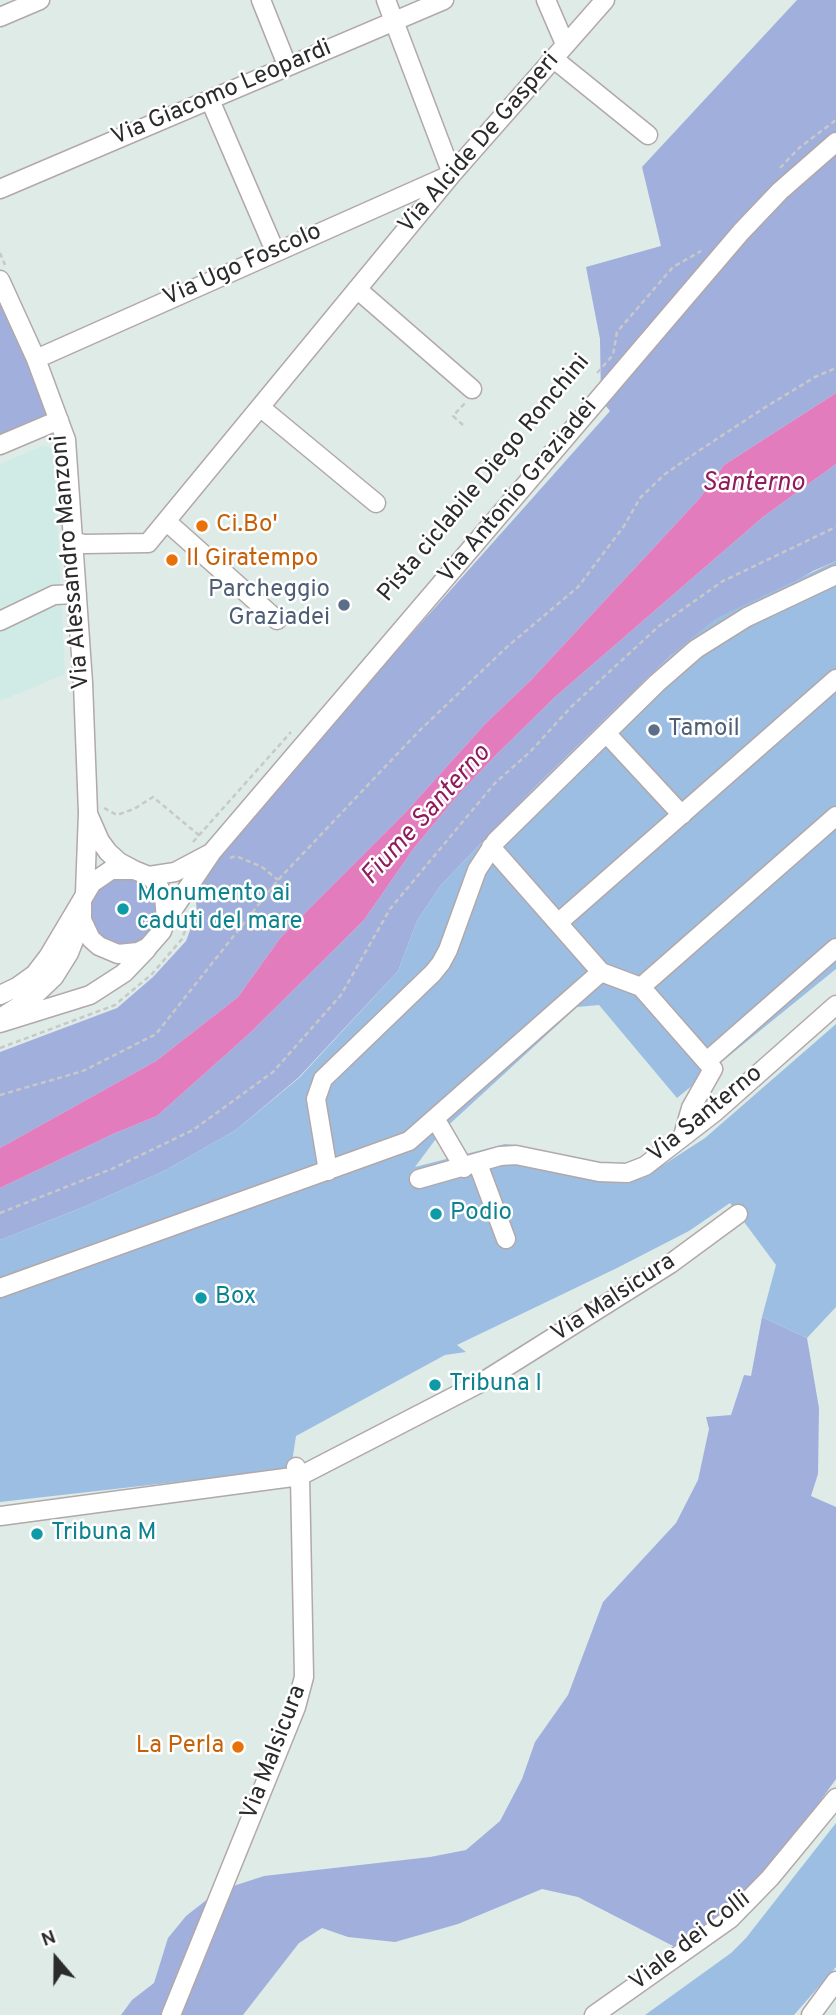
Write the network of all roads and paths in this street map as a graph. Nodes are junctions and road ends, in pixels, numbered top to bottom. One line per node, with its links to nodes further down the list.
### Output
1 (40, 0): 7 (street)
2 (261, 0): 10 (street)
3 (386, 0): 8 (street)
4 (444, 0): 8 (street, Via Giacomo Leopardi)
5 (545, 0): 9 (street)
6 (606, 0): 9 (street, Via Alcide De Gasperi)
7 (0, 17)
8 (394, 20): 10 (street, Via Giacomo Leopardi); 16 (street)
9 (560, 51): 13 (street); 16 (street, Via Alcide De Gasperi)
10 (287, 65): 11 (street, Via Giacomo Leopardi)
11 (210, 100): 17 (street, Via Giacomo Leopardi); 19 (street)
12 (836, 120): 15 (path)
13 (648, 135)
14 (836, 142): 46 (street, Via Antonio Graziadei)
15 (780, 167)
16 (452, 174): 19 (street, Via Ugo Foscolo); 21 (street, Via Alcide De Gasperi)
17 (0, 189)
18 (708, 244): 24 (path, Pista ciclabile Diego Ronchini)
19 (275, 251): 22 (street, Via Ugo Foscolo)
20 (0, 280): 22 (street, Via Alessandro Manzoni)
21 (357, 289): 25 (street); 26 (street, Via Alcide De Gasperi)
22 (36, 359): 27 (street, Via Alessandro Manzoni)
23 (836, 368): 48 (path)
24 (595, 376)
25 (472, 388): 28 (path)
26 (260, 407): 30 (street); 31 (street, Via Alcide De Gasperi)
27 (59, 420): 29 (street); 33 (street, Via Alessandro Manzoni)
28 (463, 425)
29 (0, 445)
30 (376, 503)
31 (166, 521): 33 (street, Via Alcide De Gasperi); 36 (street)
32 (836, 527): 67 (path)
33 (72, 541): 35 (street, Via Alessandro Manzoni)
34 (836, 575): 40 (street)
35 (76, 594): 37 (street); 41 (street, Via Alessandro Manzoni)
36 (277, 620)
37 (0, 621)
38 (836, 680): 42 (street)
39 (292, 731): 44 (path)
40 (606, 733): 42 (street); 45 (street)
41 (88, 813): 47 (street, Via Alessandro Manzoni); 49 (street, Via Alessandro Manzoni)
42 (682, 815): 51 (street)
43 (836, 816): 55 (street)
44 (188, 847)
45 (491, 847): 51 (street); 65 (street)
46 (220, 855): 47 (street, Via Antonio Graziadei); 48 (path); 50 (street, Via Antonio Graziadei)
47 (141, 873): 49 (street); 50 (street)
48 (278, 880): 61 (path)
49 (83, 905): 52 (street); 56 (street); 58 (street)
50 (166, 920): 52 (street)
51 (558, 923): 54 (street)
52 (156, 940): 59 (street)
53 (836, 948): 60 (street)
54 (601, 972): 55 (street); 62 (street)
55 (641, 987): 60 (street)
56 (0, 995)
57 (836, 1005): 63 (street, Via Santerno)
58 (0, 1017)
59 (0, 1023)
60 (707, 1061): 63 (street)
61 (0, 1095)
62 (436, 1120): 64 (street); 65 (street)
63 (683, 1136): 64 (street, Via Santerno)
64 (471, 1166): 66 (street); 69 (street)
65 (328, 1171): 70 (street)
66 (419, 1180)
67 (0, 1213)
68 (738, 1214): 71 (street, Via Malsicura)
69 (506, 1239)
70 (0, 1288)
71 (298, 1471): 72 (street, Via Malsicura); 75 (street, Via Malsicura)
72 (0, 1516)
73 (836, 1798): 76 (street, Viale dei Colli)
74 (836, 1981): 77 (street)
75 (172, 2015)
76 (594, 2015)
77 (811, 2015)

